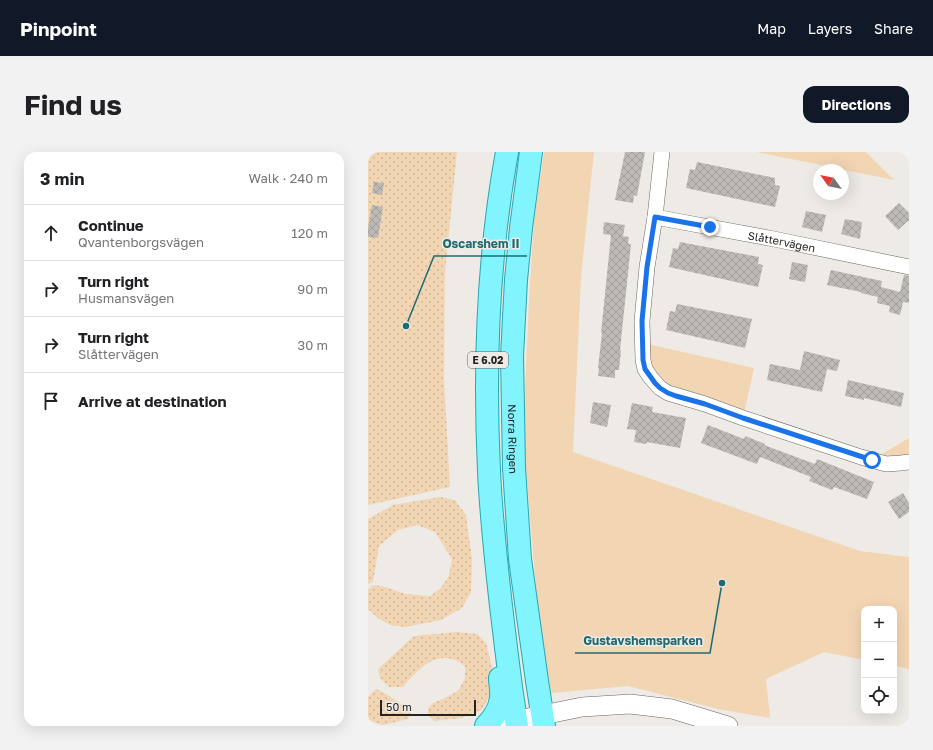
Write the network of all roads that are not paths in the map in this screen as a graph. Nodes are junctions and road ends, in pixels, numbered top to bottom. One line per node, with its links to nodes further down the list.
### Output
1 (506, 152): 7 (main road, E 6.02)
2 (531, 152): 8 (main road, Norra Ringen / E 6.02)
3 (662, 152): 4 (street)
4 (655, 217): 5 (street, Slåttervägen); 6 (street)
5 (909, 267)
6 (909, 462)
7 (502, 615): 8 (main road, E 6.02); 9 (main road)
8 (528, 721): 10 (street)
9 (486, 726)
10 (728, 726)

